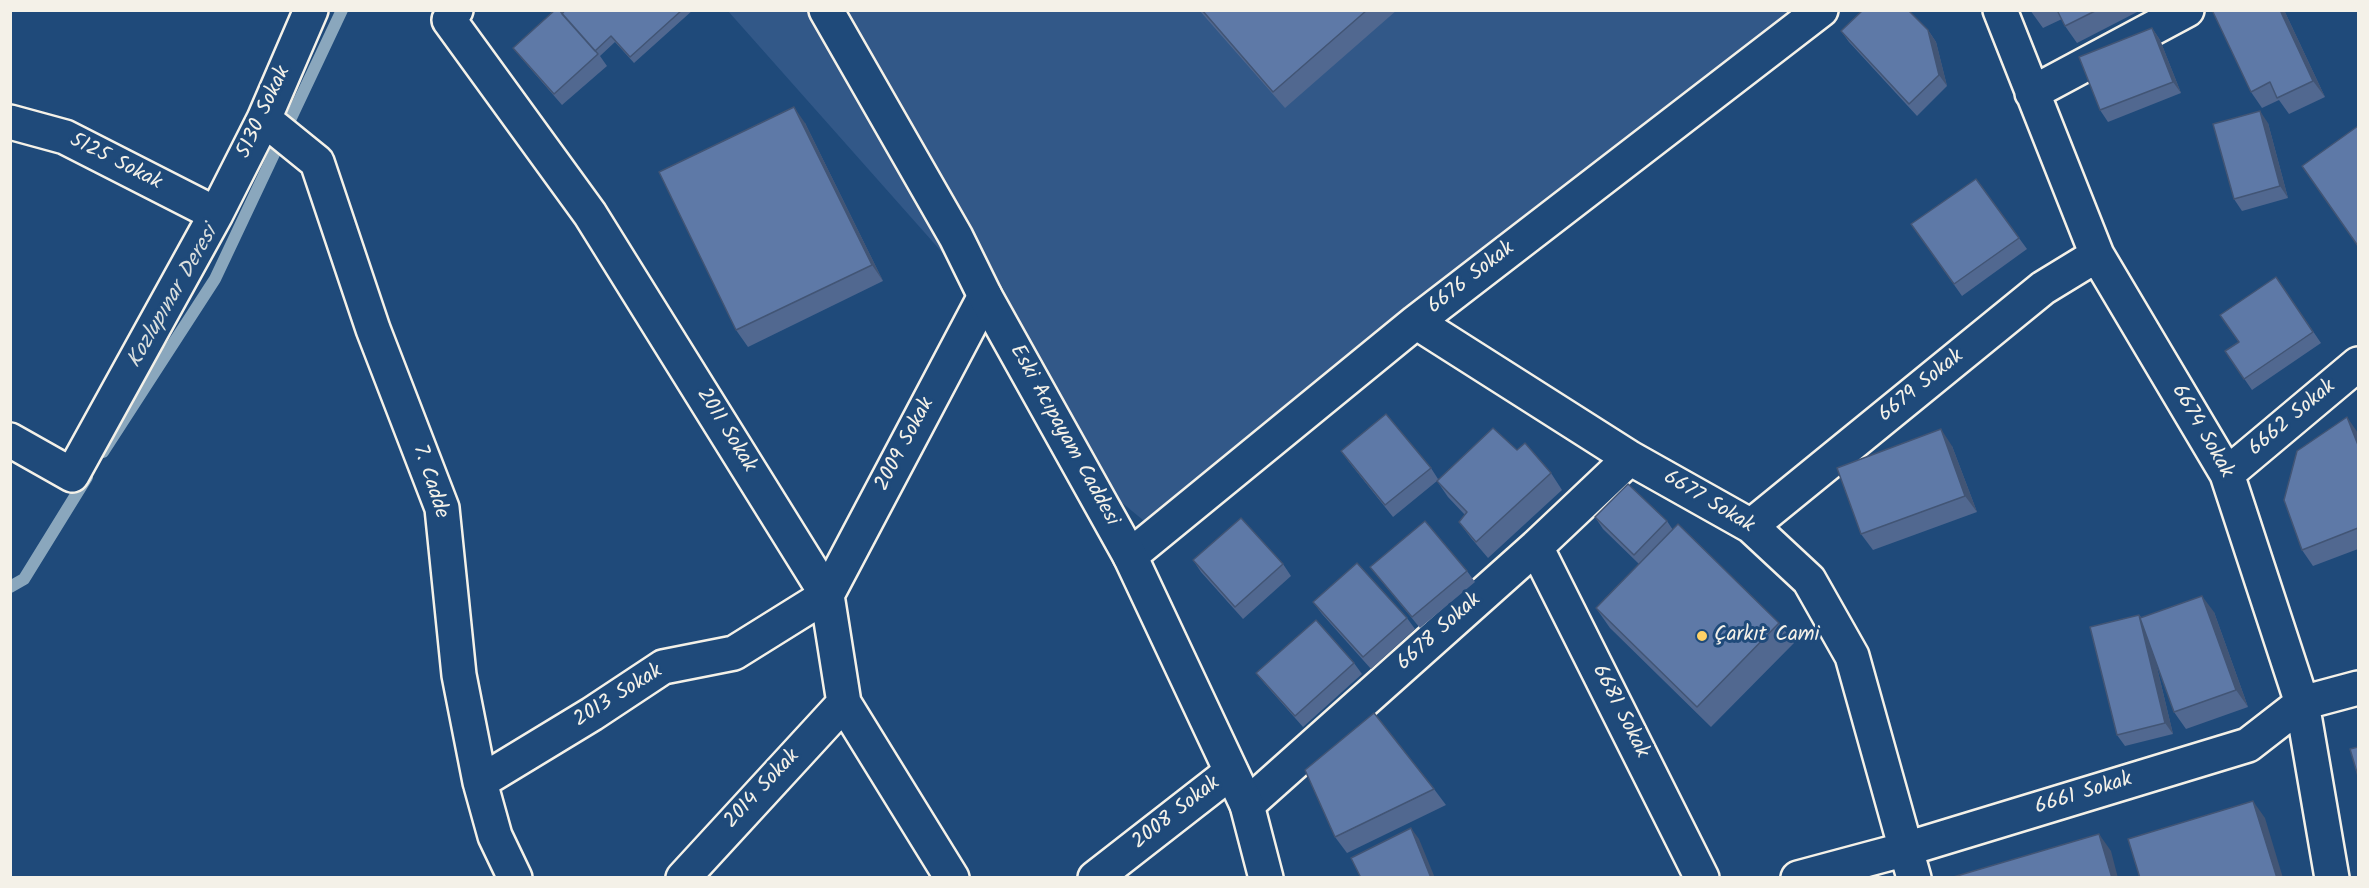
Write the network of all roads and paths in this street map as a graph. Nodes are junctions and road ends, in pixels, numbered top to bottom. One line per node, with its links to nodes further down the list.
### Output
1 (311, 10): 9 (street, 5130 Sokak)
2 (456, 10): 21 (street, 2011 Sokak)
3 (826, 10): 12 (street, Eski Acıpayam Caddesi)
4 (1821, 10): 13 (street, 6676 Sokak)
5 (2000, 10): 7 (street, 6674 Sokak)
6 (2187, 10): 7 (street)
7 (2032, 93): 11 (street, 6674 Sokak)
8 (10, 122): 10 (street, 5125 Sokak)
9 (271, 125): 10 (street, 5130 Sokak); 26 (street, 7. Cadde)
10 (216, 214): 15 (street, 5130 Sokak)
11 (2097, 255): 17 (street, 6674 Sokak); 18 (street, 6679 Sokak)
12 (985, 296): 20 (street, Eski Acıpayam Caddesi); 21 (street, 2009 Sokak)
13 (1416, 322): 16 (street, 6677 Sokak); 20 (street, 6676 Sokak)
14 (2358, 364): 17 (street, 6662 Sokak)
15 (10, 440)
16 (1630, 458): 18 (street, 6677 Sokak); 19 (street, 6678 Sokak)
17 (2228, 474): 23 (street, 6674 Sokak)
18 (1751, 526): 28 (street, 6677 Sokak)
19 (1536, 547): 27 (street, 6678 Sokak); 34 (street, 6681 Sokak)
20 (1130, 555): 25 (street, Eski Acıpayam Caddesi)
21 (827, 595): 24 (street, 2011 Sokak); 26 (street, 2013 Sokak)
22 (2358, 688): 23 (street, 6661 Sokak)
23 (2302, 703): 28 (street, 6661 Sokak); 36 (street, 6674 Sokak)
24 (844, 704): 30 (street, 2014 Sokak); 31 (street, 2011 Sokak)
25 (1231, 772): 27 (street, Eski Acıpayam Caddesi); 32 (street, 2008 Sokak)
26 (480, 782): 29 (street, 7. Cadde)
27 (1247, 805): 33 (street, Eski Acıpayam Caddesi)
28 (1910, 863): 35 (street, 6661 Sokak)
29 (515, 878)
30 (683, 878)
31 (952, 878)
32 (1095, 878)
33 (1266, 878)
34 (1702, 878)
35 (1798, 878)
36 (2332, 878)

